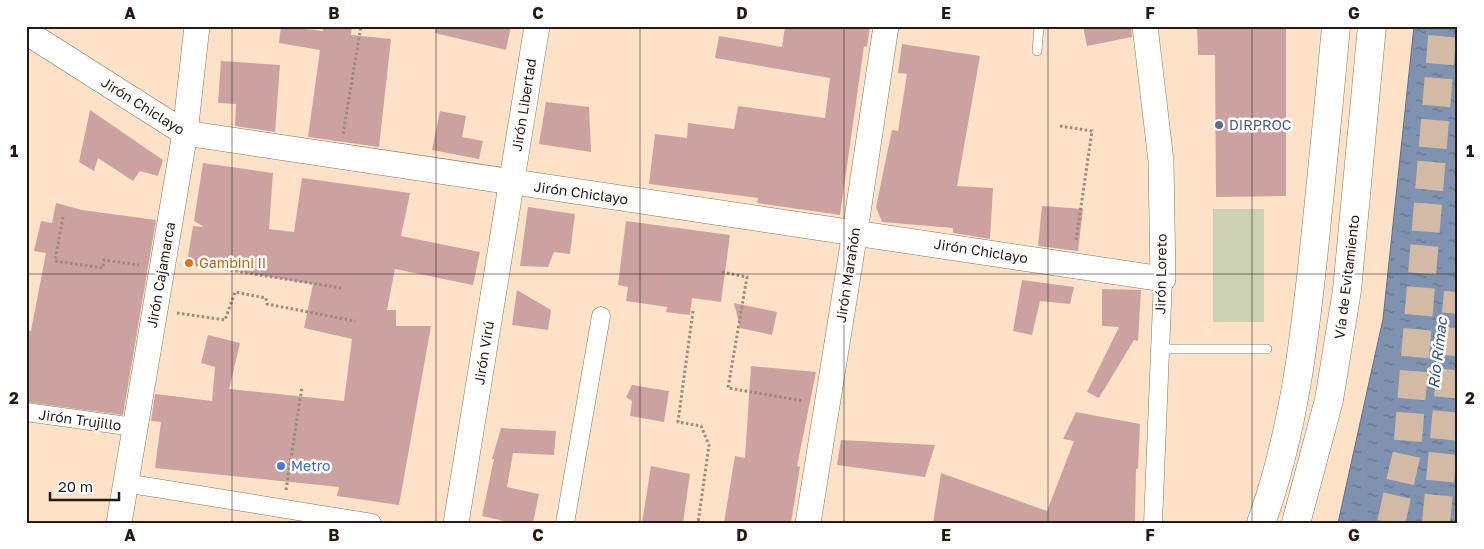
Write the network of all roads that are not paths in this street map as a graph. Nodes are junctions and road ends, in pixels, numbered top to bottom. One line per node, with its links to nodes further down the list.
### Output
1 (197, 26): 10 (main road, Jirón Cajamarca)
2 (537, 26): 11 (main road, Jirón Libertad)
3 (886, 26): 12 (main road, Jirón Marañón)
4 (1039, 26): 9 (lane)
5 (1145, 26): 13 (main road, Jirón Loreto)
6 (1336, 26): 26 (highway)
7 (1372, 26): 27 (highway, Vía de Evitamiento)
8 (26, 32): 10 (main road, Jirón Chiclayo)
9 (1037, 51)
10 (185, 133): 11 (main road, Jirón Chiclayo); 18 (main road, Jirón Cajamarca)
11 (512, 183): 12 (main road, Jirón Chiclayo); 22 (main road, Jirón Virú)
12 (855, 232): 13 (main road, Jirón Chiclayo); 24 (main road, Jirón Marañón)
13 (1163, 279): 15 (street, Jirón Loreto)
14 (601, 316): 23 (street)
15 (1160, 349): 16 (lane); 25 (street, Jirón Loreto)
16 (1267, 349)
17 (26, 412): 18 (street, Jirón Trujillo)
18 (134, 427): 19 (main road, Jirón Cajamarca)
19 (125, 483): 20 (main road, Jirón Cajamarca); 21 (street)
20 (119, 523)
21 (372, 523)
22 (456, 523)
23 (565, 523)
24 (808, 523)
25 (1153, 523)
26 (1261, 523)
27 (1296, 523)

